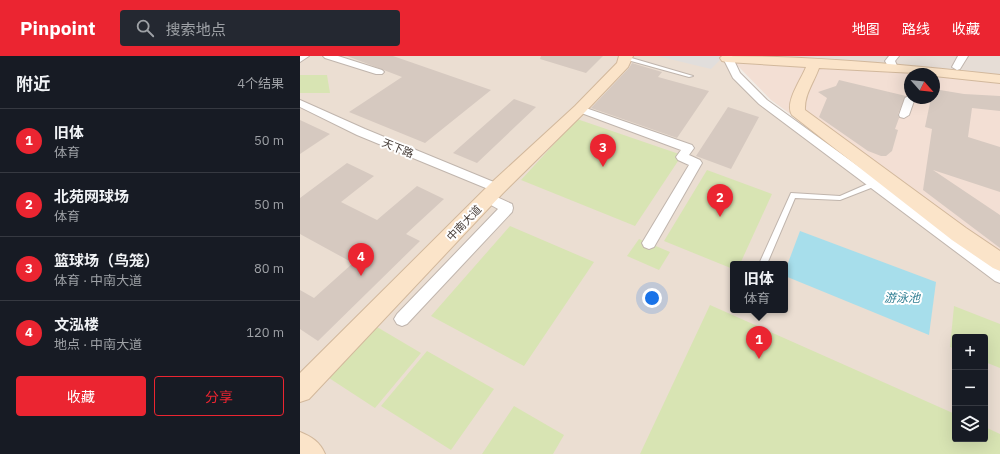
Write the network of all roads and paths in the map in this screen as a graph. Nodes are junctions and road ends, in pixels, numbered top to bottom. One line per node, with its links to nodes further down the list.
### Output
1 (304, 56): 6 (street)
2 (328, 56): 11 (street)
3 (962, 56): 9 (street)
4 (626, 57): 13 (lane); 17 (street, 中南大道)
5 (727, 57): 8 (street); 19 (street)
6 (300, 59)
7 (893, 62): 8 (street); 10 (street)
8 (814, 63): 23 (street)
9 (957, 67)
10 (914, 68)
11 (379, 72)
12 (940, 74): 14 (street)
13 (691, 76)
14 (1000, 79)
15 (300, 103): 20 (street, 天下路)
16 (908, 104): 18 (street)
17 (580, 109): 20 (street, 中南大道); 21 (street)
18 (904, 115)
19 (874, 184): 22 (lane); 24 (street)
20 (493, 193): 25 (street, 天下路); 26 (street, 中南大道)
21 (649, 243)
22 (764, 261)
23 (1000, 262)
24 (1000, 277)
25 (402, 319)
26 (302, 386)
27 (300, 445): 28 (street)
28 (312, 454)

